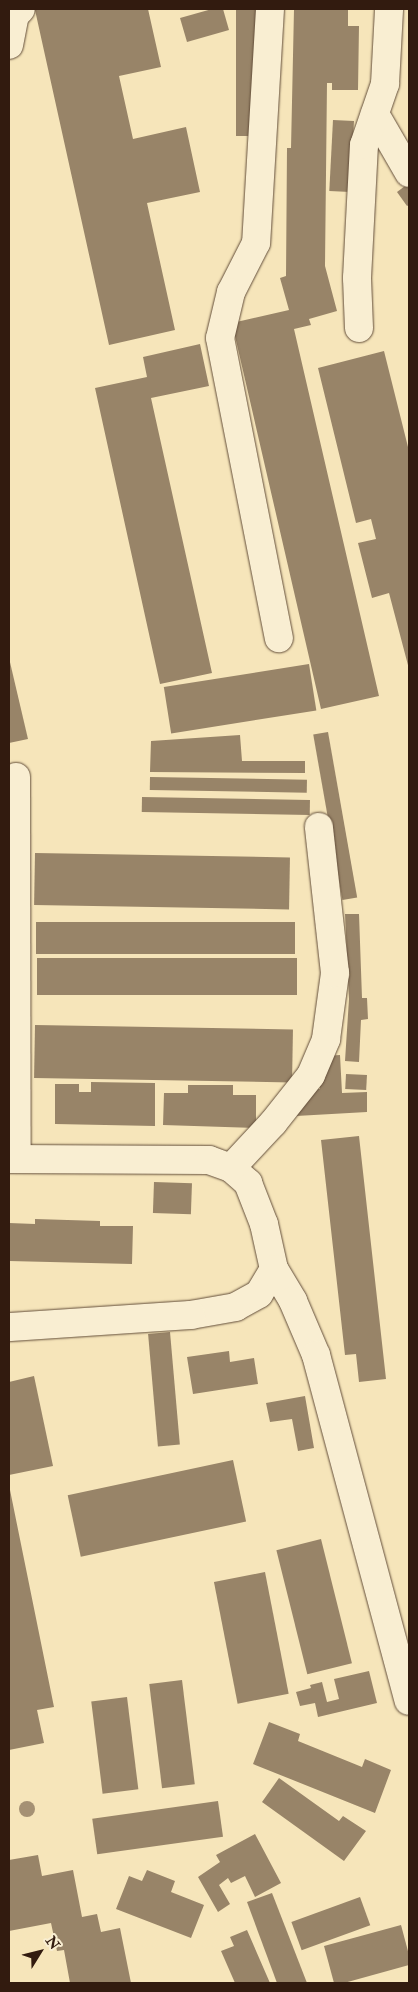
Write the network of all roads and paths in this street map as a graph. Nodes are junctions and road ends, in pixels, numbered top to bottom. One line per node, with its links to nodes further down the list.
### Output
1 (22, 9): 4 (street)
2 (270, 9): 8 (street)
3 (389, 9): 5 (street)
4 (9, 45)
5 (375, 114): 6 (street); 7 (street)
6 (409, 173)
7 (359, 328)
8 (279, 638)
9 (16, 777): 11 (street)
10 (319, 827): 12 (street)
11 (13, 1159): 12 (street)
12 (231, 1168): 13 (street)
13 (274, 1268): 14 (street); 15 (street)
14 (9, 1328)
15 (400, 1628): 16 (street)
16 (409, 1701)

